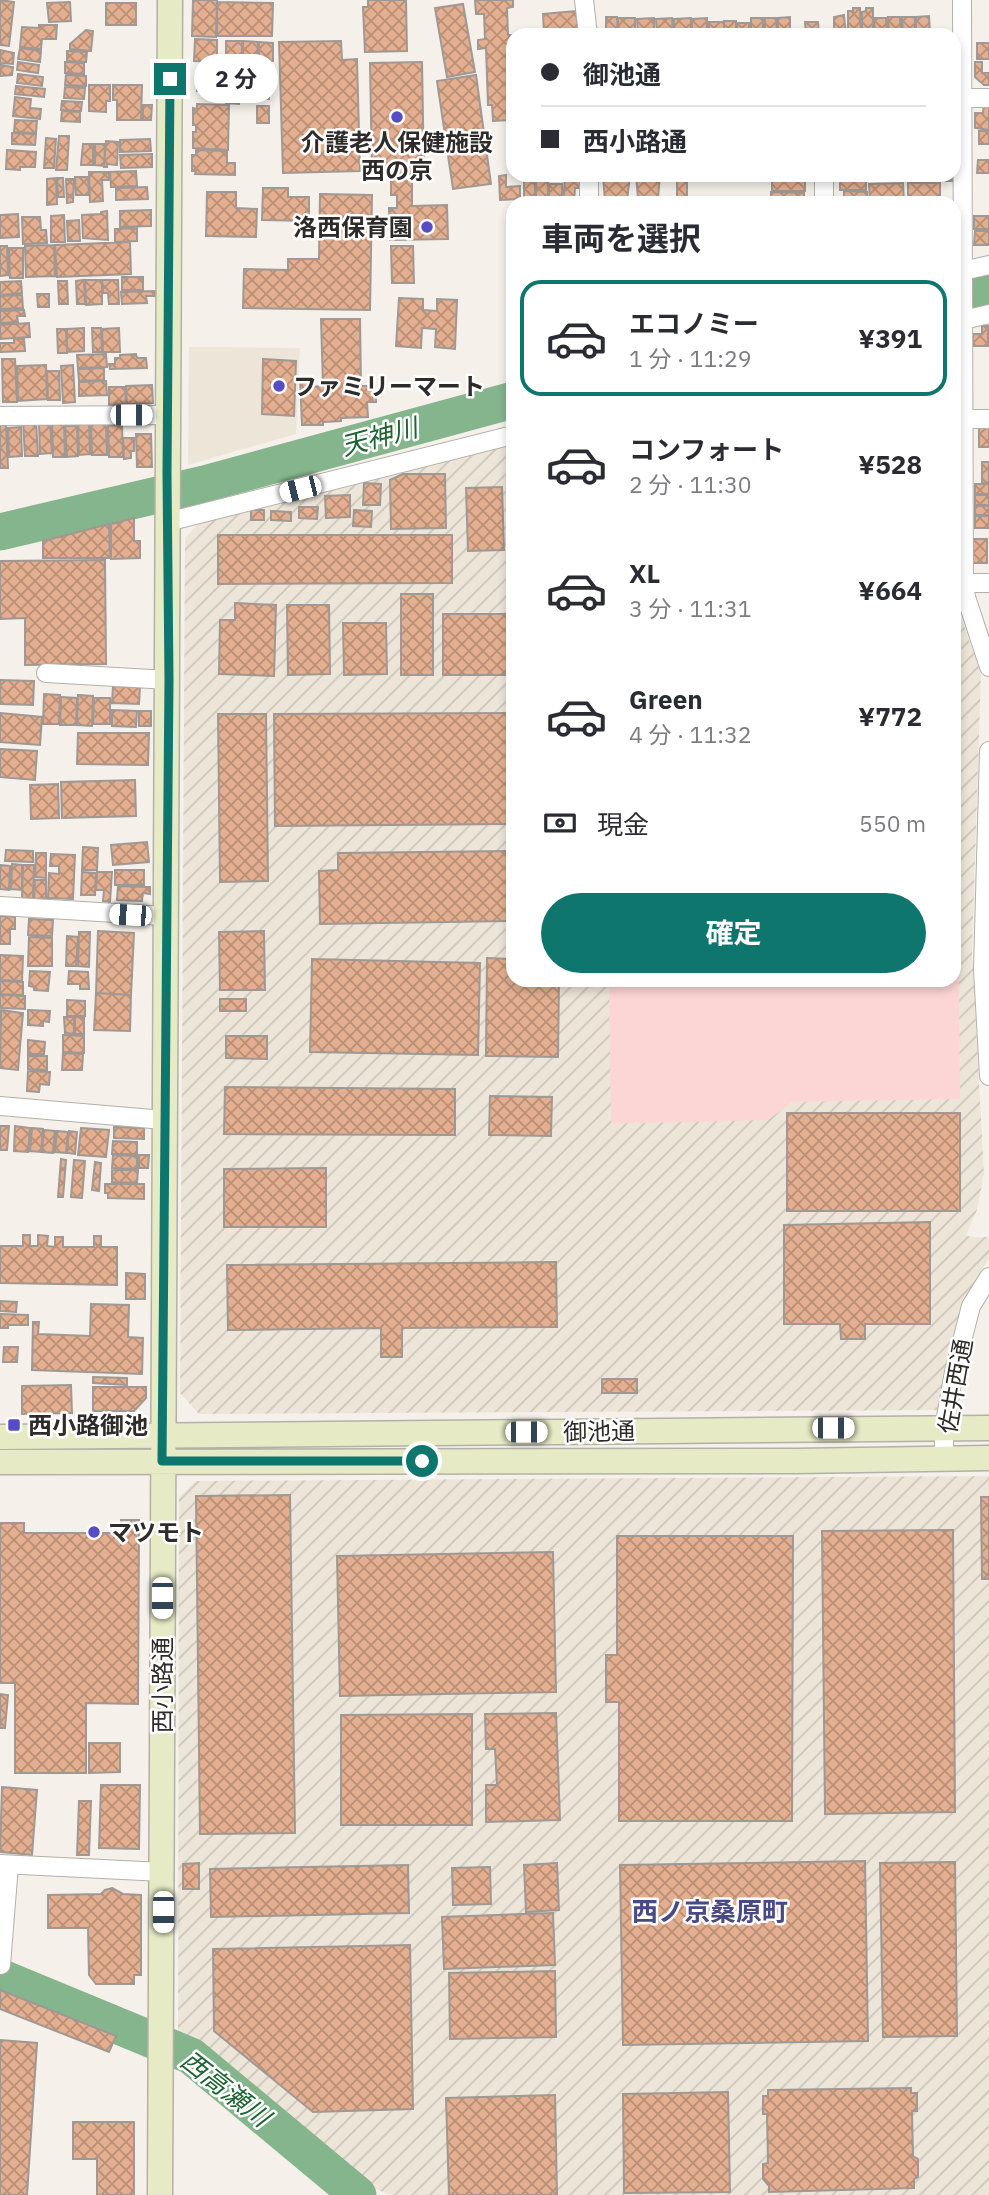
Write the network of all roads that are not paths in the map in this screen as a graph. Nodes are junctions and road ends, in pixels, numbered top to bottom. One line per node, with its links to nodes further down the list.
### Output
1 (170, 0): 12 (street, 西小路通)
2 (584, 0): 4 (street)
3 (962, 0): 6 (street)
4 (587, 28)
5 (989, 97): 6 (street)
6 (962, 98): 7 (street)
7 (961, 109)
8 (989, 265): 9 (street)
9 (961, 271)
10 (989, 314): 11 (street)
11 (961, 317): 14 (street)
12 (168, 415): 13 (street); 17 (street, 西小路通)
13 (0, 416)
14 (964, 419): 15 (street); 18 (street)
15 (989, 419)
16 (506, 437): 17 (street)
17 (167, 514): 22 (street, 西小路通)
18 (964, 583): 19 (street); 20 (street)
19 (989, 583)
20 (989, 667)
21 (46, 673): 22 (street)
22 (169, 680): 25 (street, 西小路通)
23 (989, 751): 26 (street)
24 (0, 906): 25 (street)
25 (165, 916): 29 (street, 西小路通)
26 (986, 955): 27 (street)
27 (989, 1076)
28 (0, 1106): 29 (street)
29 (164, 1120): 33 (street, 西小路通)
30 (989, 1277): 31 (street, 佐井西通)
31 (944, 1428): 32 (street, 御池通); 33 (street, 御池通); 35 (street, 佐井西通)
32 (989, 1428)
33 (162, 1436): 34 (street, 御池通); 37 (street, 西小路通)
34 (0, 1437)
35 (944, 1458): 36 (street, 御池通); 37 (street, 御池通)
36 (989, 1458)
37 (162, 1461): 38 (street, 御池通); 40 (street, 西小路通)
38 (0, 1462)
39 (4, 1865): 40 (street); 41 (street)
40 (163, 1872): 42 (street, 西小路通)
41 (1, 1965)
42 (160, 2195)

